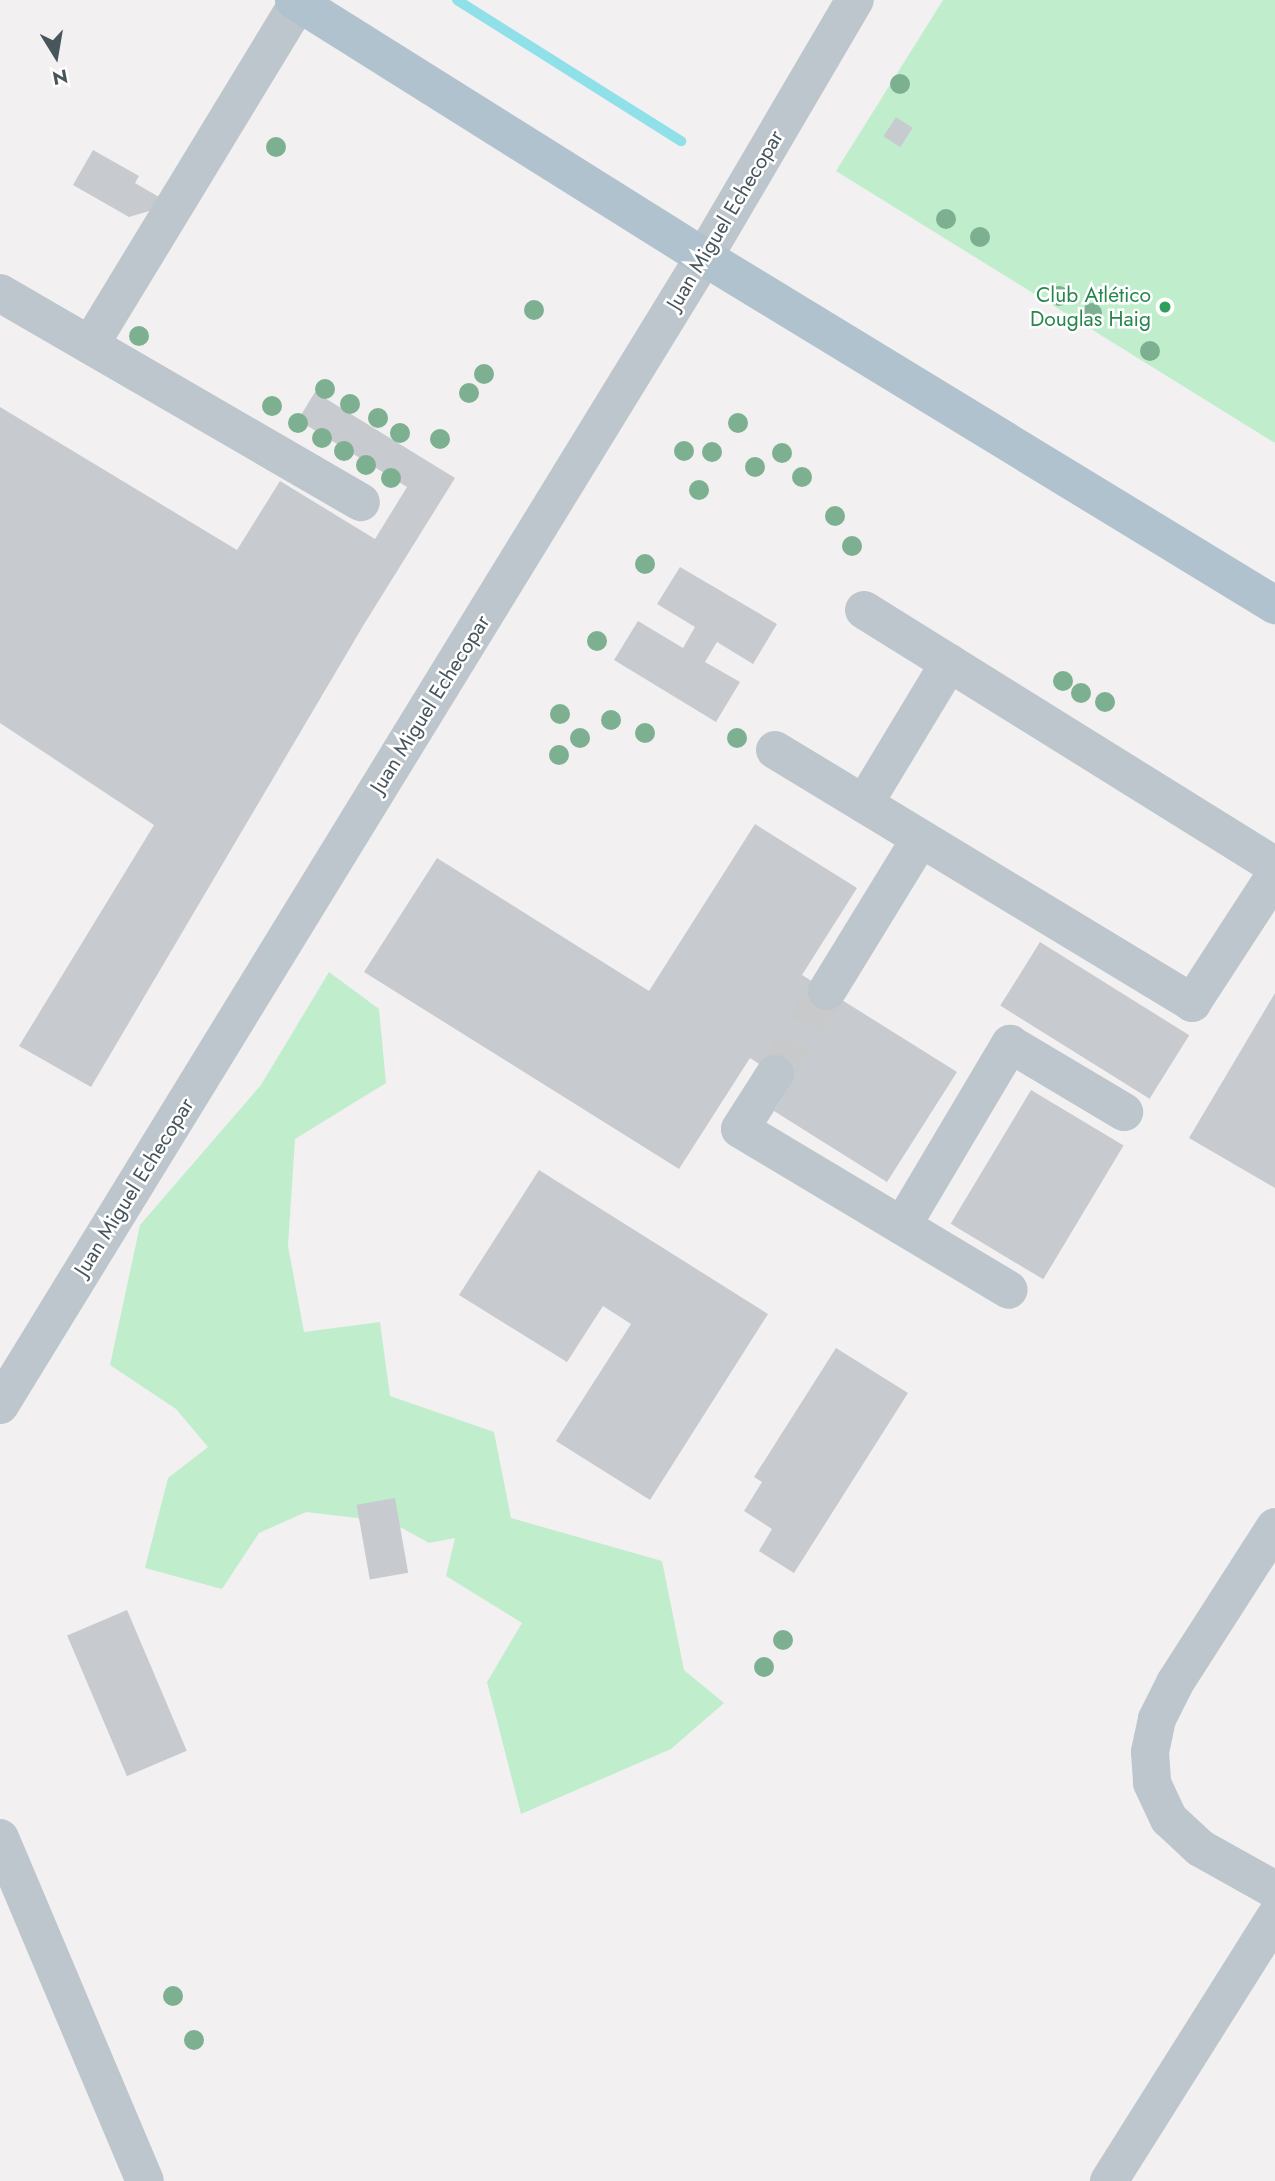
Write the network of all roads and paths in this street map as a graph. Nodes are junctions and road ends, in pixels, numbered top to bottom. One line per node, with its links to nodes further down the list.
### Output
1 (855, 0): 3 (street, Juan Miguel Echecopar)
2 (296, 1): 3 (main road); 5 (street)
3 (704, 257): 7 (main road); 20 (street, Juan Miguel Echecopar)
4 (0, 293): 5 (street)
5 (90, 345): 6 (street)
6 (361, 502)
7 (1275, 606)
8 (864, 610): 9 (street)
9 (949, 663): 11 (street); 13 (street)
10 (775, 750): 11 (street)
11 (864, 804): 12 (street)
12 (920, 839): 14 (street); 15 (street)
13 (1275, 866)
14 (1275, 875)
15 (827, 991)
16 (775, 1074): 18 (street)
17 (1124, 1112): 18 (street)
18 (902, 1226): 19 (street)
19 (1009, 1290)
20 (0, 1405)
21 (1275, 1527): 23 (street)
22 (0, 1838): 25 (street)
23 (1275, 1890)
24 (1275, 1917): 26 (street)
25 (145, 2181)
26 (1109, 2181)

